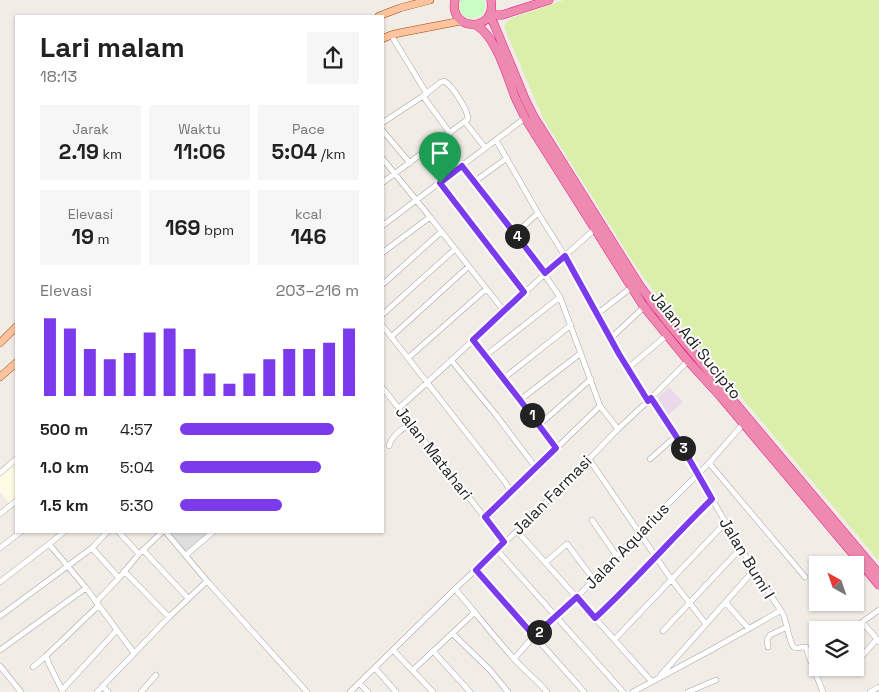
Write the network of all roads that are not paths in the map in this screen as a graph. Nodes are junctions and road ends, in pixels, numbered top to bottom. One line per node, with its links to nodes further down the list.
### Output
1 (430, 0): 5 (main road)
2 (455, 0): 7 (highway)
3 (491, 0): 6 (highway)
4 (549, 0): 6 (highway)
5 (382, 15)
6 (489, 16): 8 (highway); 34 (highway, Jalan Adi Sucipto)
7 (461, 21): 8 (highway); 9 (main road)
8 (476, 25): 12 (highway, Jalan Adi Sucipto)
9 (391, 35): 10 (main road); 11 (street)
10 (384, 38)
11 (425, 95): 13 (street); 14 (street); 16 (street)
12 (525, 118): 17 (street); 31 (highway, Jalan Adi Sucipto)
13 (384, 122)
14 (465, 122): 16 (street); 18 (street)
15 (384, 132): 21 (street)
16 (450, 133): 21 (street)
17 (496, 140): 19 (street, Jalan Bumi I); 22 (street)
18 (483, 145)
19 (508, 158): 25 (street); 28 (street, Jalan Bumi I)
20 (384, 160): 23 (street)
21 (410, 163): 23 (street)
22 (462, 166): 25 (street); 26 (street)
23 (395, 174): 24 (street); 27 (street)
24 (384, 182)
25 (474, 182): 33 (street)
26 (440, 183): 27 (street); 43 (street)
27 (416, 201): 29 (street); 30 (street)
28 (538, 213): 33 (street); 37 (street, Jalan Bumi I)
29 (430, 217): 32 (street); 36 (street)
30 (384, 225)
31 (595, 229): 34 (highway, Jalan Adi Sucipto); 37 (street)
32 (441, 232): 35 (street); 40 (street)
33 (515, 234): 39 (street)
34 (611, 247): 41 (highway, Jalan Adi Sucipto); 90 (highway, Jalan Adi Sucipto)
35 (455, 249): 38 (street); 47 (street)
36 (384, 252)
37 (565, 256): 39 (street); 48 (street, Jalan Bumi I)
38 (468, 267): 42 (street); 53 (street)
39 (545, 273): 43 (street); 44 (street)
40 (384, 283)
41 (632, 287): 45 (highway, Jalan Adi Sucipto); 48 (street)
42 (486, 289): 46 (street); 59 (street)
43 (524, 292): 46 (street)
44 (560, 297): 49 (street); 58 (street)
45 (644, 307): 52 (highway, Jalan Adi Sucipto); 54 (street)
46 (504, 311): 55 (street)
47 (384, 313)
48 (597, 314): 54 (street, Jalan Bumi I)
49 (571, 325): 57 (street); 65 (street)
50 (384, 327): 53 (street)
51 (15, 328): 56 (main road)
52 (667, 334): 61 (highway, Jalan Adi Sucipto); 63 (street)
53 (392, 337): 59 (street)
54 (611, 338): 63 (street, Jalan Bumi I)
55 (473, 340): 58 (street); 60 (street)
56 (0, 343)
57 (581, 353): 66 (street); 69 (street)
58 (485, 356): 65 (street)
59 (408, 358): 67 (street)
60 (451, 360): 67 (street); 84 (street)
61 (688, 361): 70 (street, Jalan Farmasi); 74 (highway, Jalan Adi Sucipto)
62 (15, 364): 64 (main road)
63 (628, 368): 70 (street, Jalan Bumi I)
64 (0, 377)
65 (504, 378): 69 (street)
66 (591, 379): 71 (street); 75 (street)
67 (427, 383): 72 (street); 87 (street)
68 (384, 389): 72 (street, Jalan Matahari)
69 (520, 400): 75 (street)
70 (649, 400): 76 (street, Jalan Farmasi); 77 (street, Jalan Bumi I)
71 (600, 406): 76 (street); 79 (street)
72 (399, 408): 73 (street, Jalan Matahari)
73 (411, 423): 78 (street); 92 (street, Jalan Matahari)
74 (743, 424): 83 (street, Jalan Aquarius); 90 (highway, Jalan Adi Sucipto)
75 (539, 425): 79 (street)
76 (618, 429): 82 (street, Jalan Farmasi)
77 (676, 436): 81 (street); 86 (street, Jalan Bumi I)
78 (389, 446)
79 (556, 448): 84 (street)
80 (15, 459): 85 (street)
81 (650, 459)
82 (589, 460): 95 (street, Jalan Farmasi); 96 (street)
83 (709, 462): 86 (street, Jalan Aquarius); 121 (street)
84 (536, 468): 87 (street)
85 (0, 473)
86 (697, 474): 88 (street, Jalan Bumi I); 96 (street, Jalan Aquarius)
87 (511, 492): 92 (street)
88 (712, 499): 94 (street, Jalan Bumi I); 113 (street)
89 (15, 502): 91 (street)
90 (816, 504): 119 (highway, Jalan Adi Sucipto); 126 (highway, Jalan Adi Sucipto)
91 (0, 514)
92 (485, 517): 104 (street, Jalan Matahari)
93 (592, 520): 111 (street)
94 (726, 522): 108 (street, Jalan Bumi I); 122 (street)
95 (516, 531): 104 (street, Jalan Farmasi); 114 (street)
96 (640, 532): 111 (street, Jalan Aquarius); 113 (street)
97 (19, 533): 106 (street)
98 (63, 533): 105 (street)
99 (106, 533): 107 (street)
100 (120, 533): 110 (street)
101 (162, 533): 110 (street)
102 (166, 533): 112 (street)
103 (212, 533): 112 (street)
104 (504, 542): 109 (street, Jalan Farmasi)
105 (49, 544): 115 (street); 125 (street)
106 (0, 548)
107 (92, 548): 115 (street); 120 (street)
108 (741, 548): 117 (street, Jalan Bumi I); 131 (street)
109 (497, 550): 116 (street, Jalan Farmasi); 139 (street)
110 (141, 552): 118 (street); 130 (street)
111 (616, 555): 123 (street, Jalan Aquarius)
112 (186, 556): 124 (street)
113 (656, 556): 122 (street); 140 (street)
114 (546, 562): 123 (street); 129 (street)
115 (67, 566): 127 (street); 137 (street)
116 (476, 570): 128 (street, Jalan Farmasi); 149 (street)
117 (754, 570): 132 (street); 135 (street, Jalan Bumi I)
118 (124, 571): 120 (street); 138 (street)
119 (879, 574)
120 (119, 578): 133 (street)
121 (805, 578)
122 (671, 579): 131 (street); 150 (street)
123 (594, 580): 129 (street, Jalan Aquarius)
124 (207, 581): 130 (street); 179 (street)
125 (0, 582)
126 (879, 585)
127 (86, 588): 133 (street); 153 (street)
128 (455, 589): 136 (street); 154 (street, Jalan Farmasi)
129 (577, 597): 139 (street, Jalan Aquarius); 140 (street)
130 (188, 598): 138 (street)
131 (689, 602): 142 (street); 147 (street)
132 (726, 603): 142 (street); 145 (street)
133 (97, 604): 146 (street); 158 (street)
134 (879, 610): 141 (street)
135 (780, 611): 144 (street, Jalan Bumi I); 145 (street)
136 (475, 612): 148 (street); 160 (street)
137 (0, 616)
138 (168, 617): 156 (street)
139 (556, 617): 149 (street, Jalan Aquarius); 188 (street)
140 (595, 618): 150 (street)
141 (864, 622)
142 (706, 624): 167 (street)
143 (864, 624): 151 (street)
144 (787, 627): 152 (street); 159 (street, Jalan Bumi I)
145 (749, 629): 167 (street)
146 (117, 630): 156 (street); 174 (street)
147 (663, 630)
148 (453, 634): 155 (street); 185 (street)
149 (534, 636): 160 (street, Jalan Aquarius); 187 (street)
150 (615, 639): 170 (street)
151 (878, 641): 157 (street)
152 (768, 647)
153 (0, 650)
154 (393, 650): 163 (street, Jalan Farmasi); 164 (street)
155 (433, 651): 164 (street); 184 (street)
156 (134, 653): 172 (street)
157 (864, 653)
158 (46, 656): 162 (street); 174 (street)
159 (808, 657): 191 (street)
160 (514, 659): 186 (street)
161 (0, 666): 165 (street)
162 (34, 667)
163 (375, 668): 171 (street, Jalan Farmasi); 182 (street)
164 (413, 670): 183 (street)
165 (6, 673): 168 (street); 175 (street)
166 (156, 675): 178 (street)
167 (659, 677): 170 (street)
168 (0, 679)
169 (716, 680): 190 (street)
170 (652, 682): 189 (street)
171 (359, 683): 180 (street, Jalan Farmasi); 181 (street)
172 (102, 686): 176 (street); 177 (street)
173 (879, 687): 192 (street)
174 (62, 691)
175 (21, 692)
176 (96, 692)
177 (108, 692)
178 (140, 692)
179 (307, 692)
180 (350, 692)
181 (368, 692)
182 (396, 692)
183 (433, 692)
184 (470, 692)
185 (508, 692)
186 (547, 692)
187 (584, 692)
188 (623, 692)
189 (632, 692)
190 (688, 692)
191 (823, 692)
192 (870, 692)

